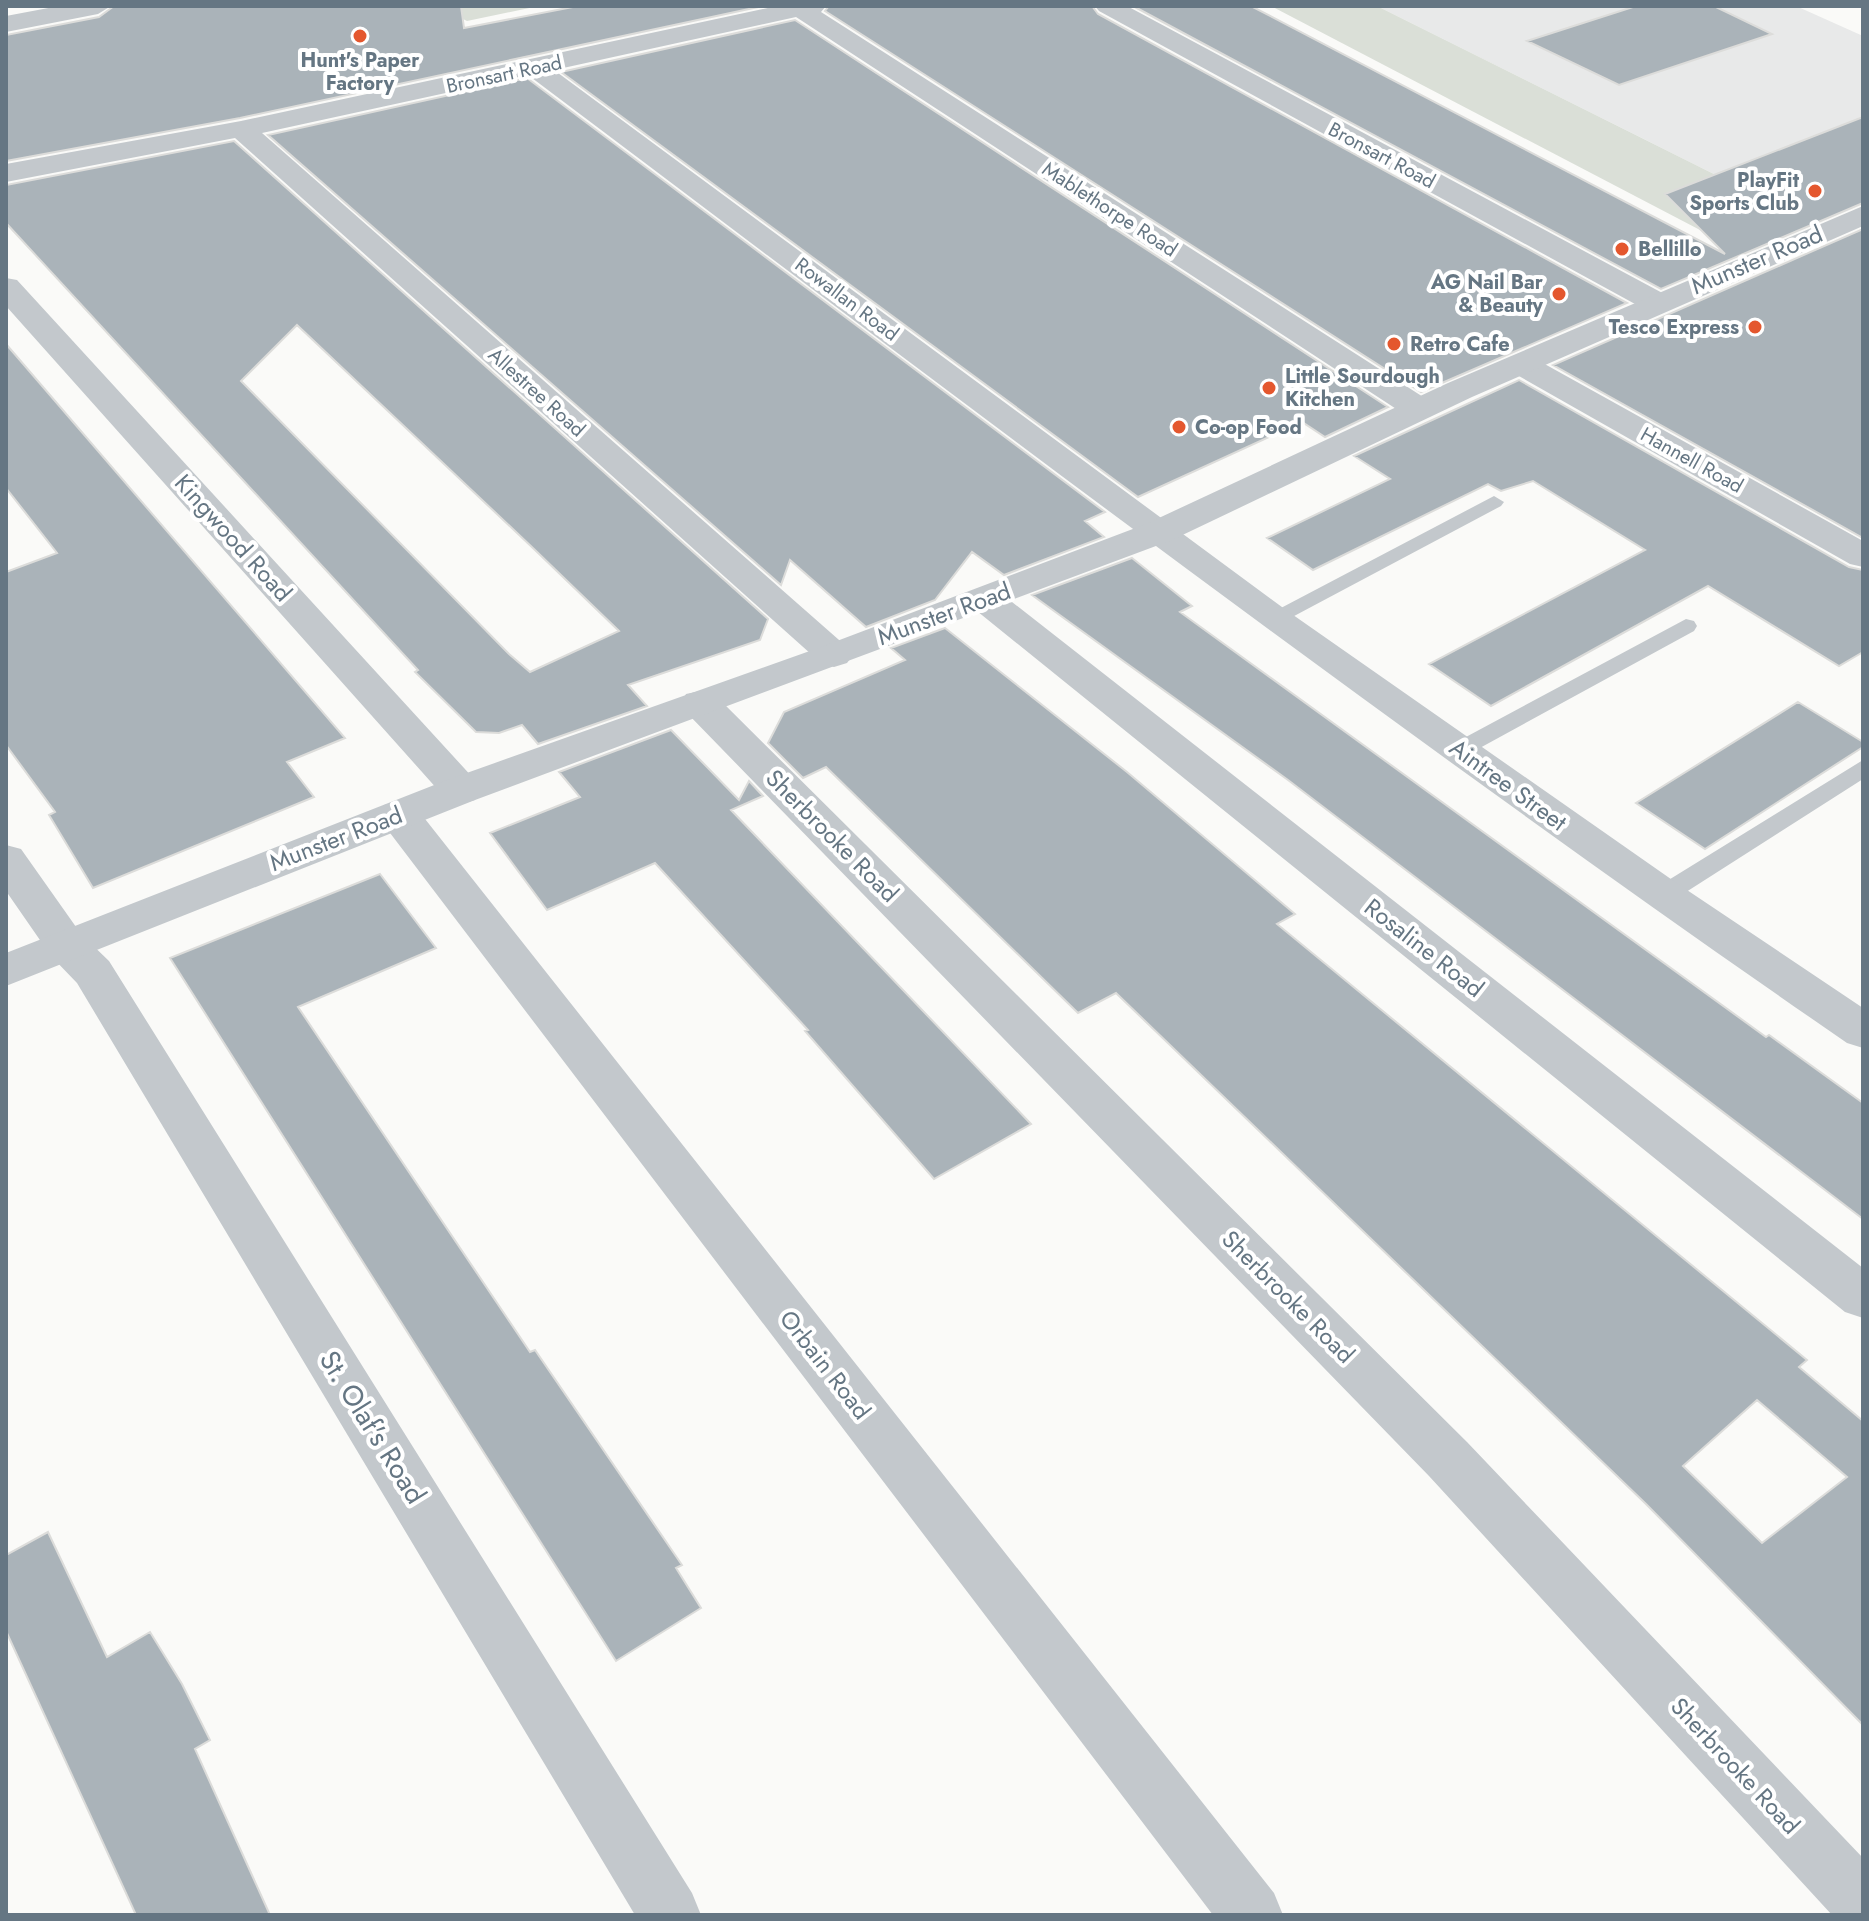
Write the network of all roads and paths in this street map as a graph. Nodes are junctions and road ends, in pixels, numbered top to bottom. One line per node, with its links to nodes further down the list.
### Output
1 (98, 6): 4 (street)
2 (1108, 6): 10 (street, Bronsart Road)
3 (807, 7): 5 (street, Bronsart Road); 12 (street, Mablethorpe Road)
4 (6, 24)
5 (535, 68): 6 (street, Bronsart Road); 14 (street, Rowallan Road)
6 (241, 129): 7 (street, Bronsart Road); 19 (street, Allestree Road)
7 (6, 173)
8 (1863, 215): 10 (street, Munster Road)
9 (6, 287): 23 (street, Kingwood Road)
10 (1657, 303): 11 (street, Munster Road)
11 (1521, 364): 12 (street, Munster Road); 15 (street, Hannell Road)
12 (1419, 409): 14 (street, Munster Road)
13 (1494, 502): 17 (lane)
14 (1159, 532): 16 (street, Munster Road); 17 (street, Aintree Street)
15 (1863, 556)
16 (985, 599): 19 (street, Munster Road); 30 (street, Rosaline Road)
17 (1273, 618): 21 (street, Aintree Street)
18 (1686, 626): 21 (lane)
19 (834, 655): 20 (street, Munster Road)
20 (700, 703): 23 (street, Munster Road); 31 (street, Sherbrooke Road)
21 (1459, 750): 26 (street, Aintree Street)
22 (1863, 768): 26 (lane)
23 (461, 790): 24 (street, Munster Road)
24 (399, 815): 27 (street, Munster Road); 33 (street, Orbain Road)
25 (6, 859): 27 (street, St. Olaf's Road)
26 (1663, 895): 29 (street, Aintree Street)
27 (66, 945): 28 (street, Munster Road); 32 (street, St. Olaf's Road)
28 (6, 970)
29 (1863, 1031)
30 (1863, 1297)
31 (1863, 1903)
32 (670, 1915)
33 (1252, 1915)

